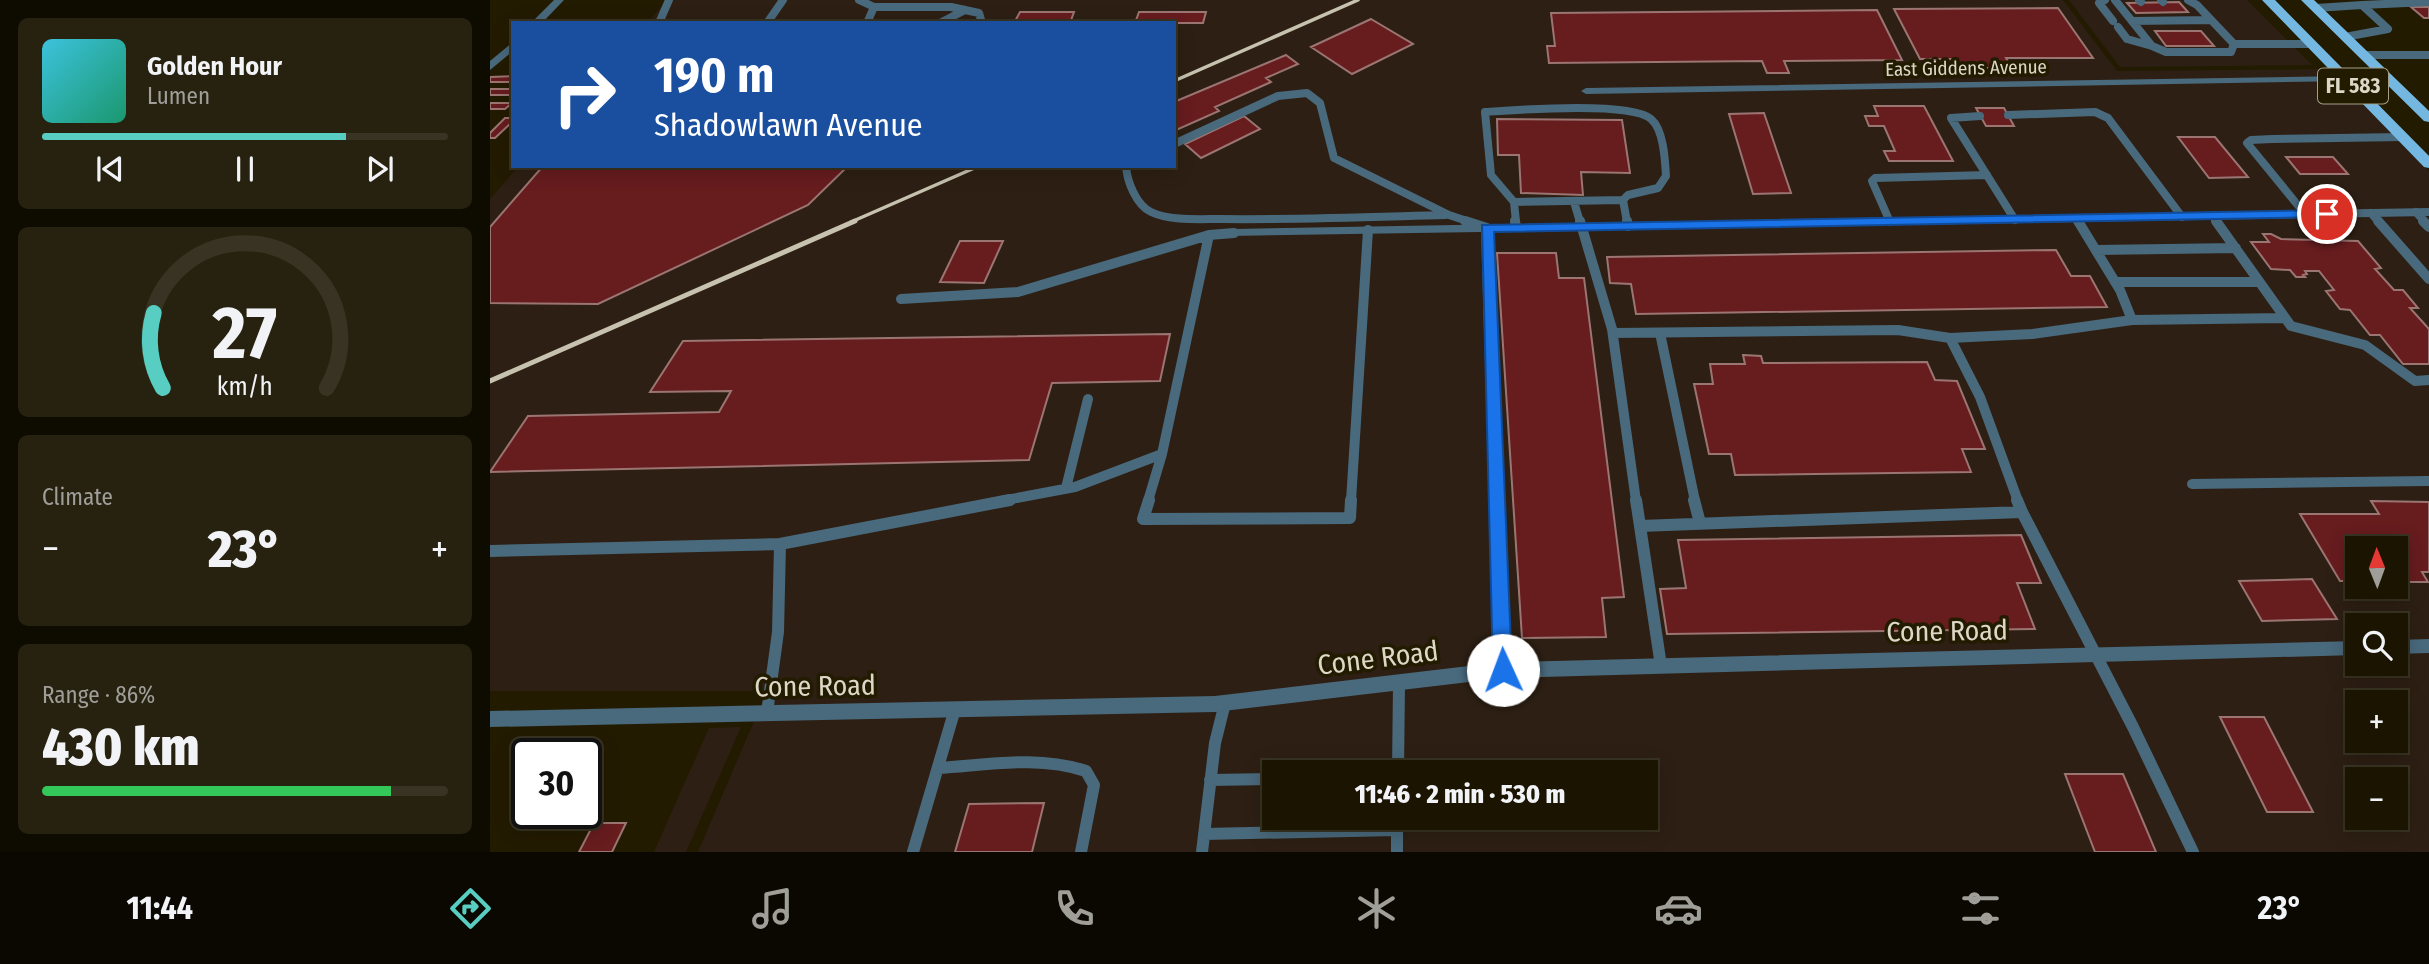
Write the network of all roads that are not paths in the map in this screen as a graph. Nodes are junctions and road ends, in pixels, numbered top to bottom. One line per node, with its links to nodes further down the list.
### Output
1 (559, 0): 20 (street)
2 (669, 0): 21 (lane)
3 (783, 0): 22 (lane)
4 (859, 0): 13 (lane)
5 (2105, 0): 30 (lane)
6 (2115, 0): 26 (lane)
7 (2188, 0): 19 (lane)
8 (2262, 0): 12 (main road)
9 (2429, 2): 11 (lane)
10 (2311, 3): 11 (lane); 27 (main road, FL 583)
11 (2363, 3): 27 (lane)
12 (2272, 5): 29 (main road, FL 583)
13 (874, 7): 14 (lane); 23 (lane)
14 (965, 10): 24 (lane); 25 (lane)
15 (2172, 12): 18 (lane)
16 (2150, 13): 17 (lane)
17 (2157, 20): 18 (lane); 26 (lane)
18 (2180, 20): 19 (lane)
19 (2211, 20): 28 (lane)
20 (538, 21)
21 (660, 21)
22 (767, 21)
23 (868, 21)
24 (944, 21)
25 (981, 21)
26 (2132, 21): 30 (lane)
27 (2345, 37): 32 (main road, FL 583)
28 (2234, 44): 29 (lane); 30 (lane)
29 (2312, 44): 35 (main road, FL 583)
30 (2152, 46)
31 (511, 47): 34 (street)
32 (2364, 55): 33 (lane); 39 (main road, FL 583)
33 (2429, 55)
34 (490, 68)
35 (2347, 79): 36 (street, East Giddens Avenue); 40 (main road, FL 583)
36 (1586, 92)
37 (2008, 115): 53 (lane)
38 (1980, 116): 44 (lane)
39 (2429, 118)
40 (2403, 137): 42 (main road, FL 583); 50 (lane)
41 (1176, 143): 51 (lane)
42 (2429, 163)
43 (1127, 168): 51 (lane)
44 (1987, 175): 55 (lane); 56 (lane)
45 (1622, 200): 46 (lane); 47 (lane); 58 (lane)
46 (1514, 202): 47 (lane); 59 (lane)
47 (1574, 202): 57 (lane)
48 (2422, 212): 49 (street); 60 (lane)
49 (2371, 213): 50 (street); 67 (lane)
50 (2305, 214): 52 (street)
51 (1449, 215): 61 (lane)
52 (2214, 216): 53 (street); 65 (lane)
53 (2182, 217): 54 (street)
54 (2077, 219): 55 (street); 66 (lane)
55 (2015, 220): 56 (street)
56 (1890, 222): 58 (street)
57 (1582, 226): 58 (street); 59 (street); 73 (lane)
58 (1628, 226)
59 (1517, 227): 61 (street)
60 (2429, 227)
61 (1487, 228): 62 (street); 92 (street)
62 (1368, 230): 63 (street); 78 (lane)
63 (1234, 233): 64 (lane)
64 (1209, 235): 70 (lane); 78 (lane)
65 (2236, 248): 66 (lane); 69 (lane)
66 (2096, 250): 68 (lane)
67 (2429, 279)
68 (2115, 282): 69 (lane); 72 (lane)
69 (2259, 282): 71 (lane)
70 (901, 299)
71 (2285, 318): 72 (lane); 76 (lane)
72 (2132, 320): 75 (lane)
73 (1613, 333): 74 (lane); 84 (lane)
74 (1660, 333): 75 (lane); 83 (lane)
75 (1950, 338): 82 (lane)
76 (2429, 380)
77 (1088, 399): 81 (lane)
78 (1163, 454): 81 (lane)
79 (2429, 481): 80 (lane)
80 (2192, 484)
81 (1066, 488): 85 (lane)
82 (2022, 512): 83 (lane); 90 (lane)
83 (1700, 523): 84 (lane)
84 (1640, 526): 91 (lane)
85 (780, 544): 86 (lane); 96 (lane)
86 (490, 551)
87 (2429, 646): 88 (street)
88 (2408, 647)
89 (2345, 648): 90 (street, Cone Road)
90 (2095, 654): 91 (street, Cone Road); 109 (lane)
91 (1661, 666): 92 (street, Cone Road)
92 (1503, 670): 93 (street, Cone Road)
93 (1399, 682): 94 (street, Cone Road); 98 (lane)
94 (1225, 703): 95 (street, Cone Road); 101 (lane)
95 (956, 709): 96 (street, Cone Road); 99 (lane)
96 (767, 713): 97 (street, Cone Road)
97 (490, 719)
98 (1398, 760)
99 (938, 768): 105 (lane); 106 (lane)
100 (1262, 779): 101 (lane)
101 (1210, 780): 104 (lane)
102 (1281, 830): 104 (lane)
103 (1397, 830): 108 (lane)
104 (1204, 834): 107 (lane)
105 (913, 852)
106 (1082, 852)
107 (1202, 852)
108 (1397, 852)
109 (2193, 852)

